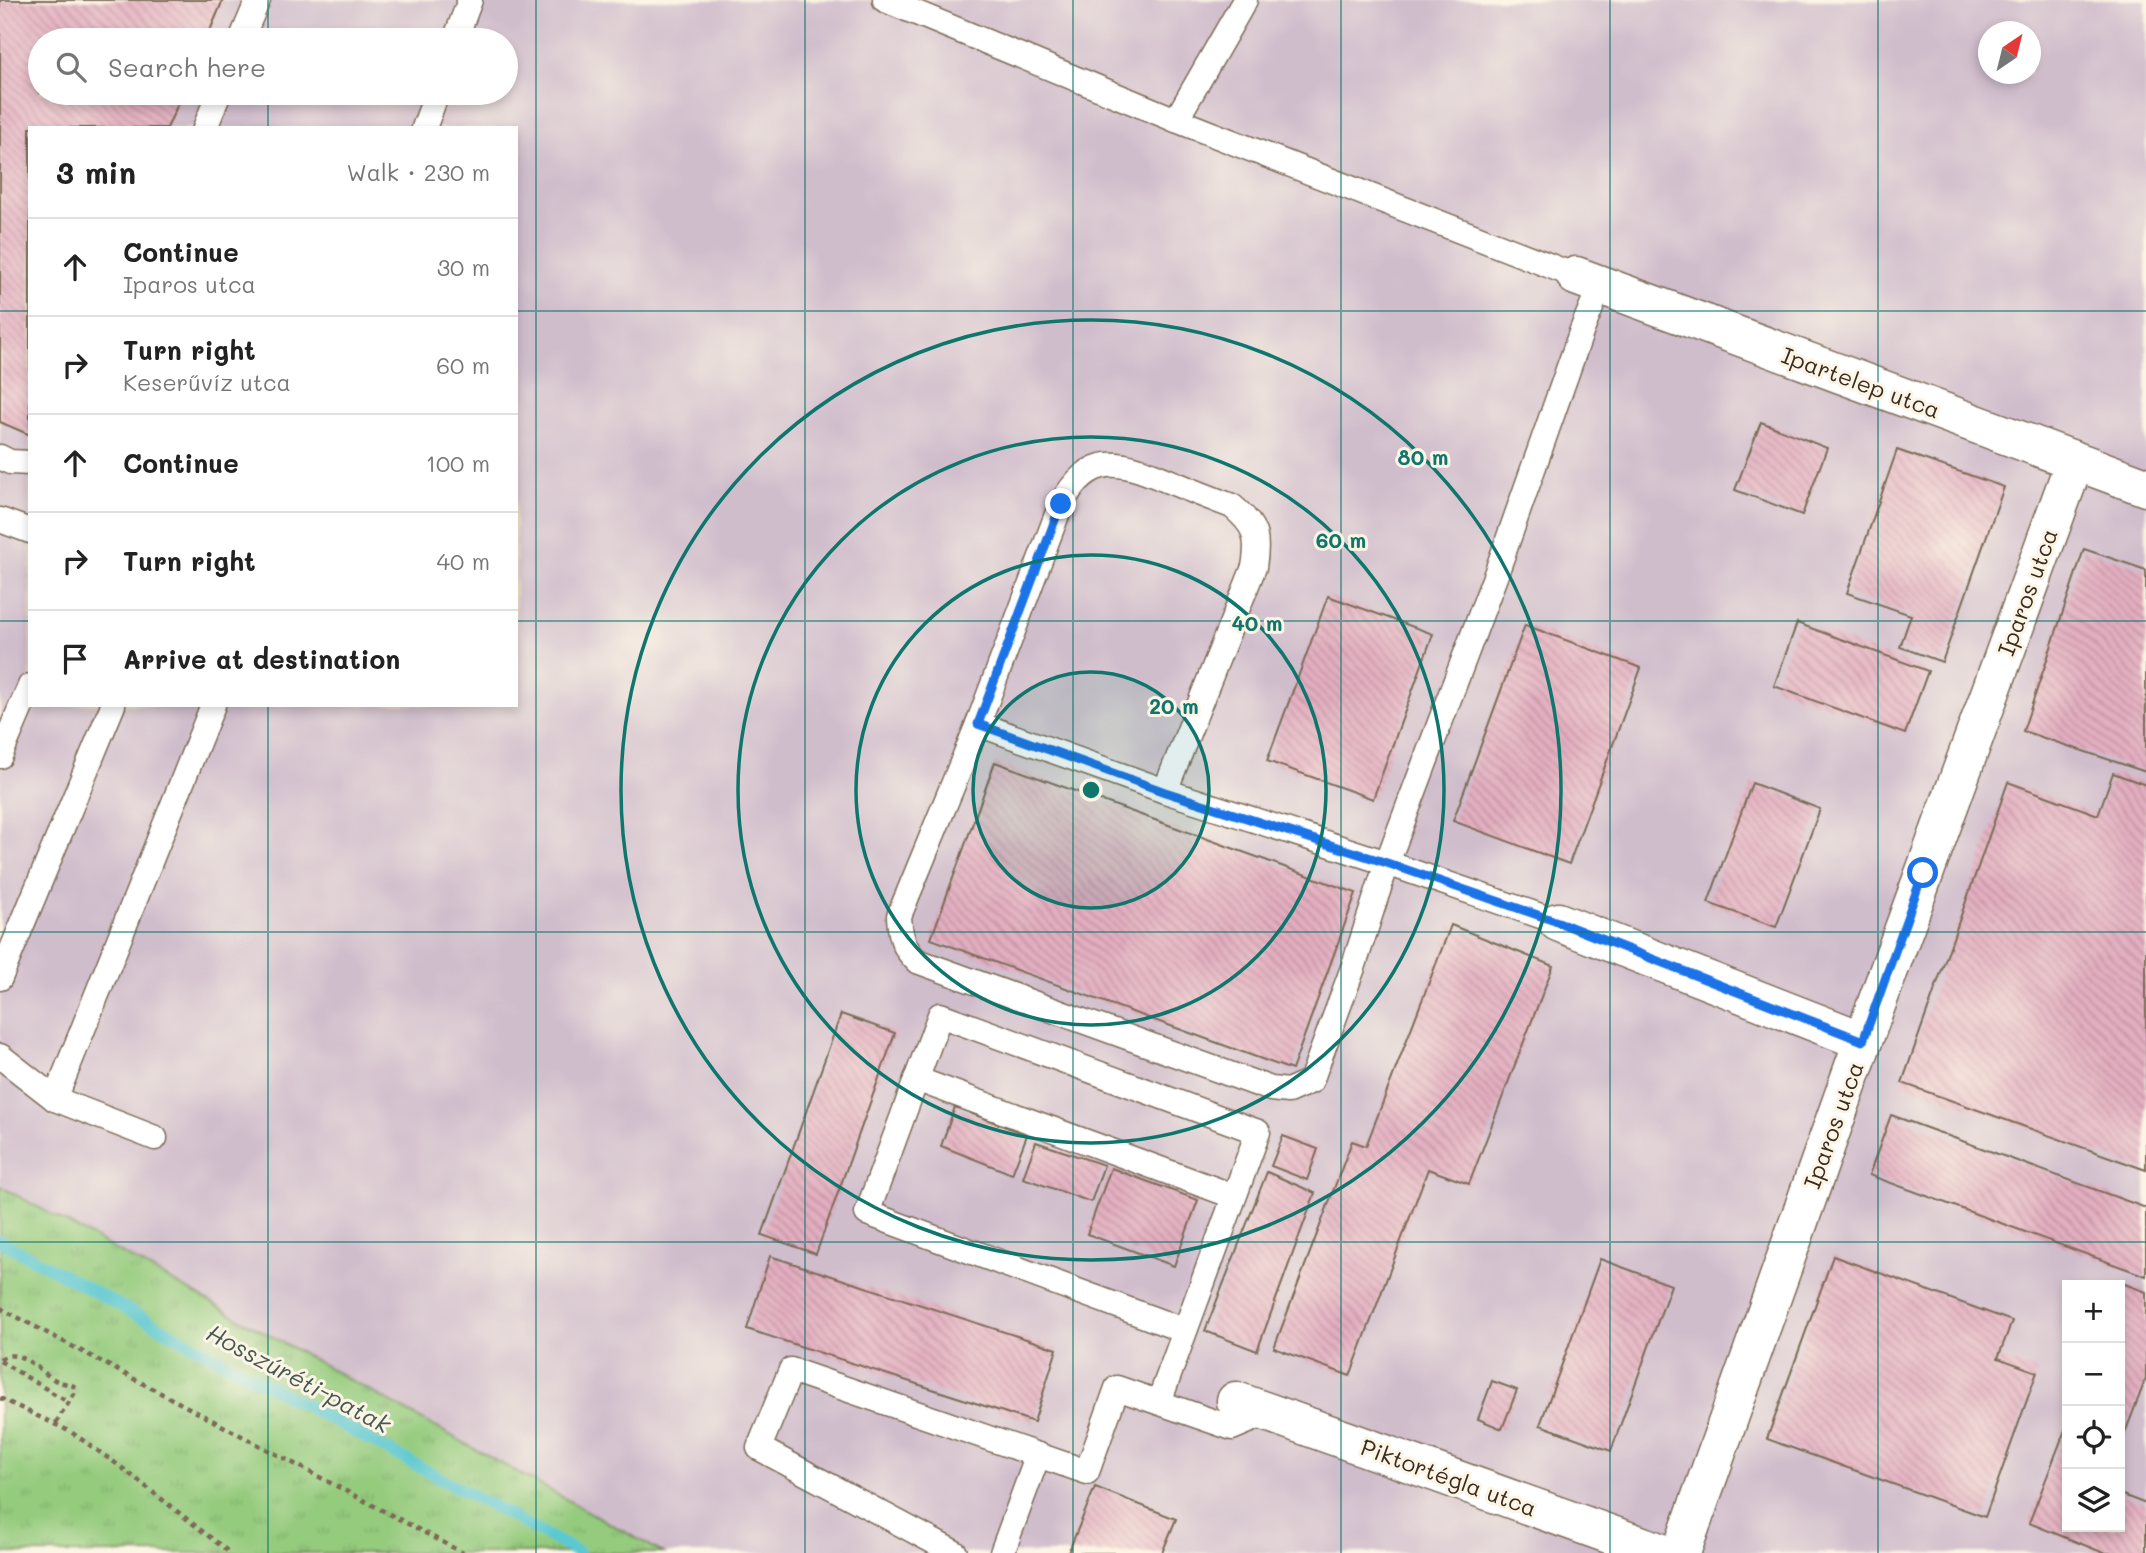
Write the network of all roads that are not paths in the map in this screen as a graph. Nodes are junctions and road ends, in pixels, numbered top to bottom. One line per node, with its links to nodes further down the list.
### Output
1 (258, 0): 5 (lane)
2 (470, 0): 6 (lane)
3 (885, 0): 9 (lane)
4 (1245, 0): 9 (lane)
5 (246, 28)
6 (460, 28)
7 (214, 105): 10 (lane)
8 (433, 105): 11 (lane)
9 (1176, 120): 12 (lane)
10 (206, 126)
11 (426, 126)
12 (1588, 281): 14 (street, Ipartelep utca); 25 (lane)
13 (0, 457): 15 (lane)
14 (2075, 461): 16 (street, Ipartelep utca); 28 (street, Iparos utca)
15 (28, 463)
16 (2146, 487)
17 (0, 520): 18 (lane)
18 (28, 530)
19 (28, 691): 23 (lane)
20 (112, 707): 27 (lane)
21 (212, 707): 31 (lane)
22 (978, 724): 24 (lane); 24 (lane); 25 (lane)
23 (0, 756)
24 (1165, 792): 25 (lane)
25 (1387, 863): 26 (lane)
26 (1558, 922): 28 (street)
27 (0, 978)
28 (1863, 1041): 41 (street, Iparos utca)
29 (0, 1056): 31 (lane)
30 (916, 1079): 33 (lane); 33 (lane); 34 (lane)
31 (55, 1099): 32 (lane)
32 (155, 1138)
33 (1234, 1196): 34 (lane)
34 (1184, 1330): 35 (lane)
35 (1158, 1402): 36 (lane); 37 (lane)
36 (1253, 1406): 40 (street, Piktortégla utca)
37 (1038, 1455): 38 (lane); 39 (lane)
38 (954, 1553)
39 (1002, 1553)
40 (1662, 1553)
41 (1681, 1553)

